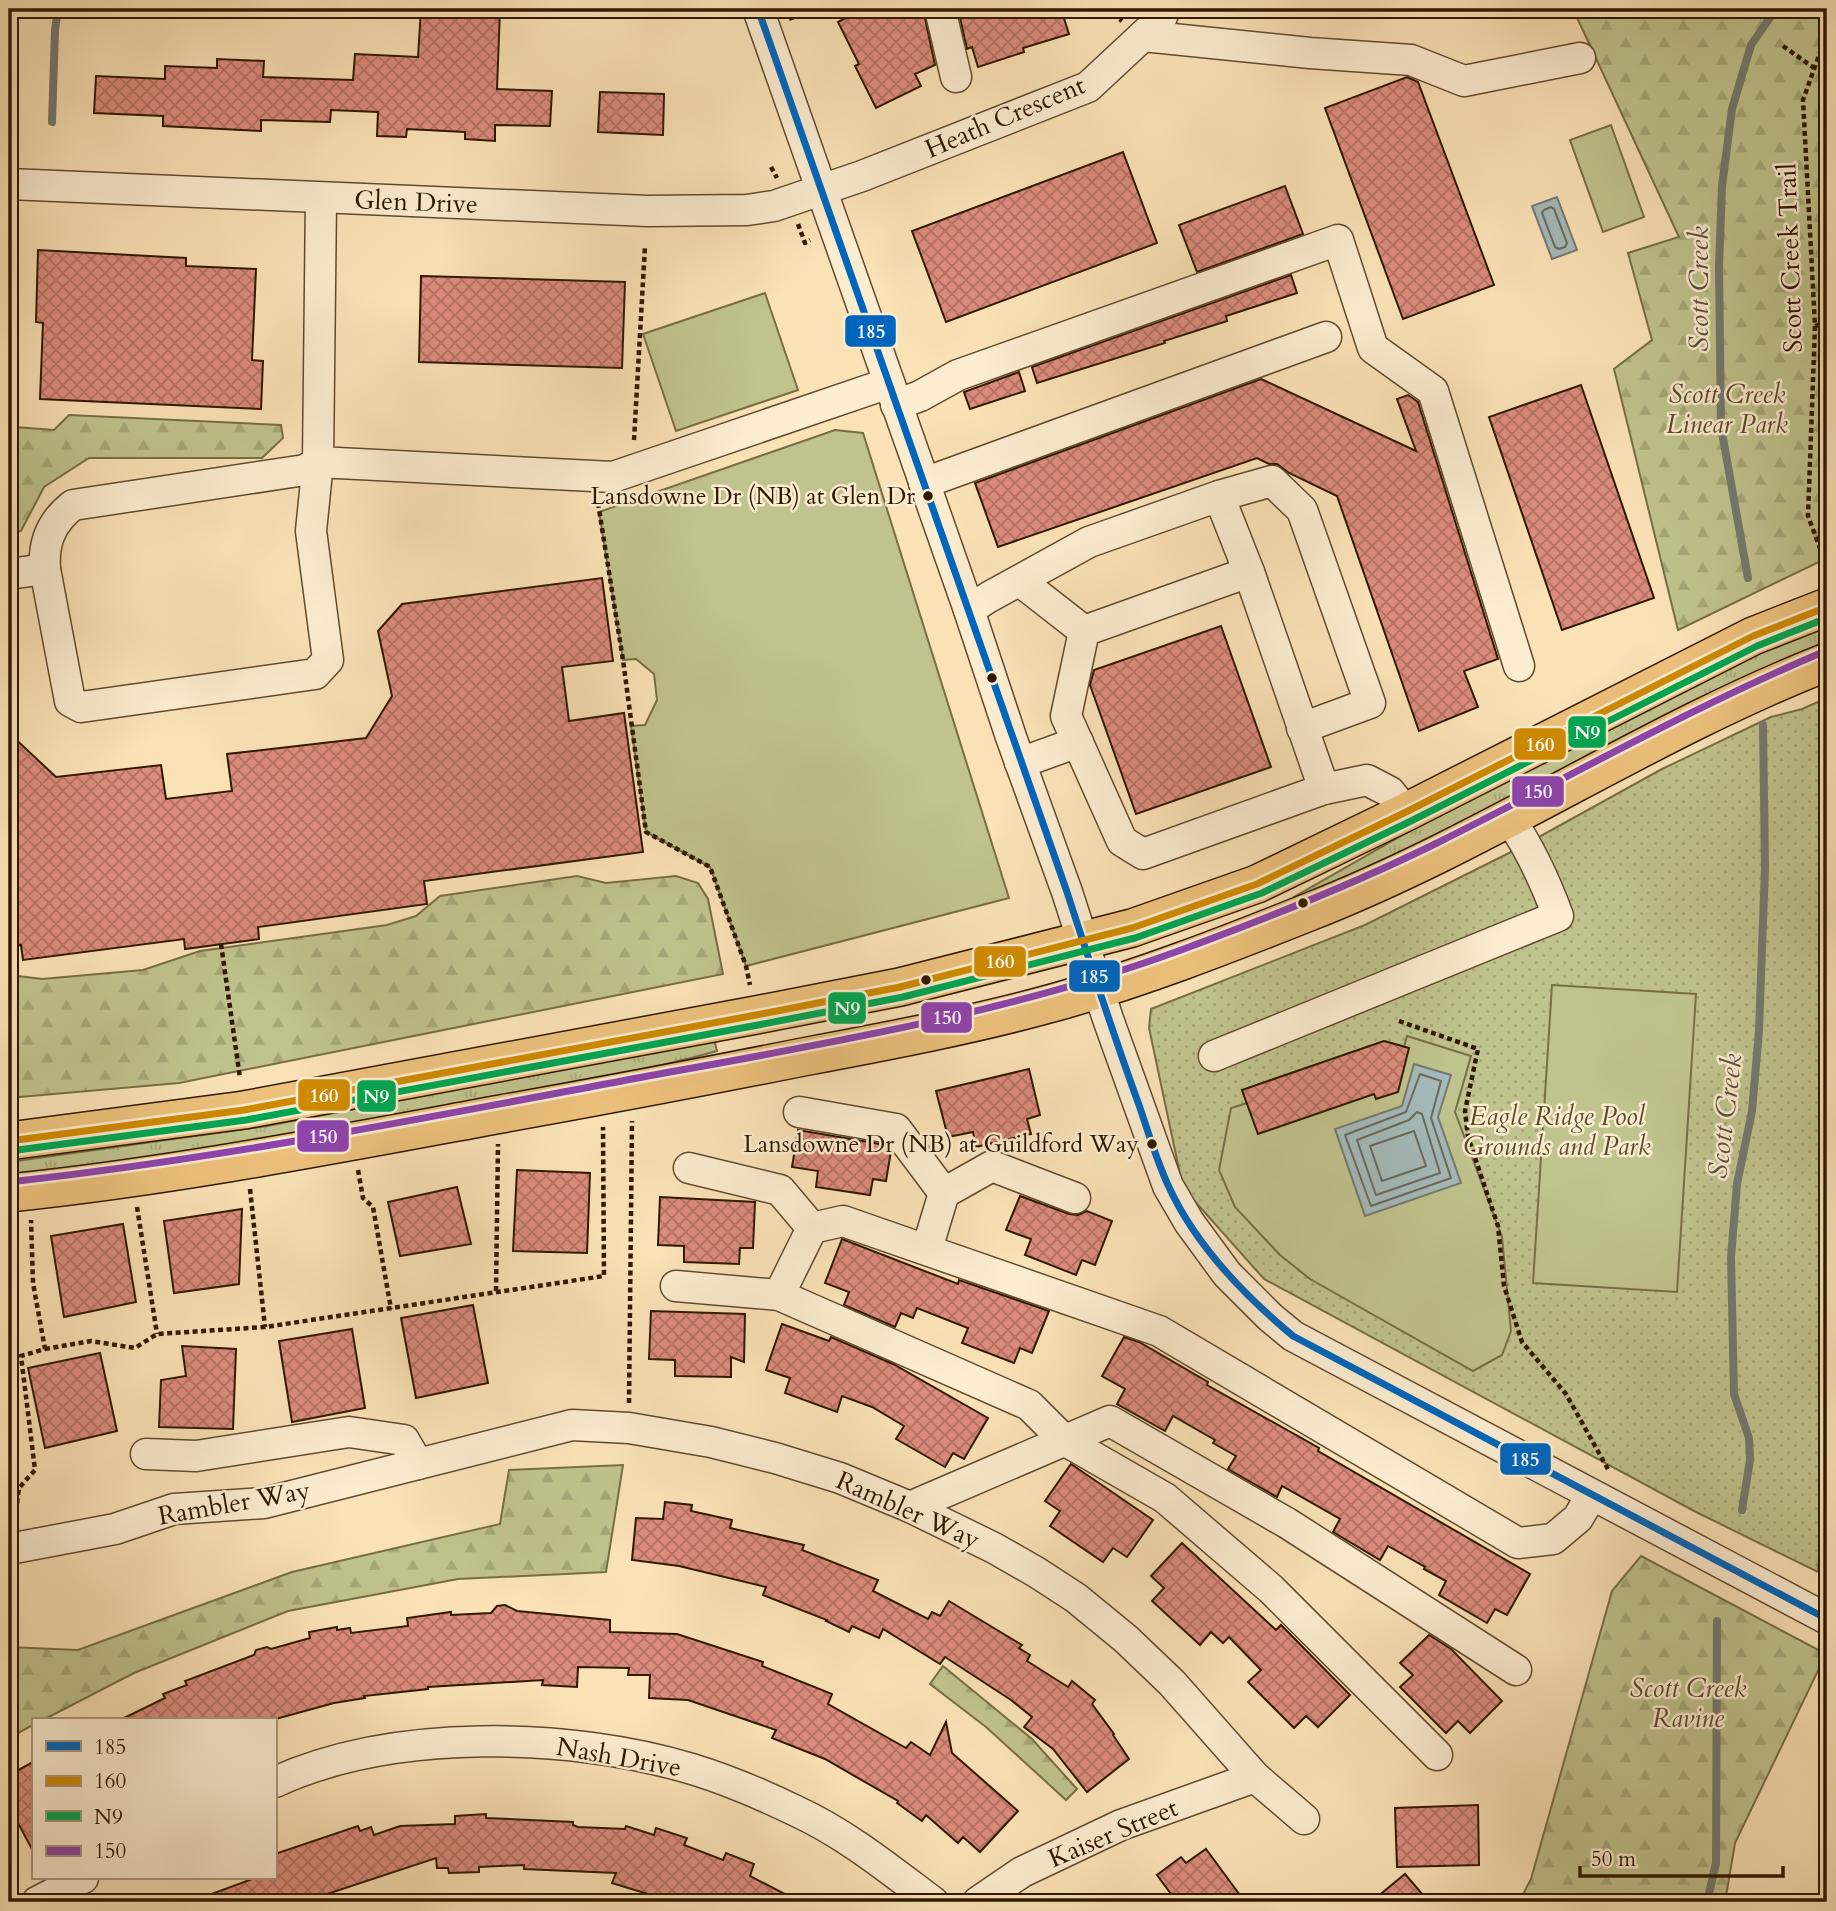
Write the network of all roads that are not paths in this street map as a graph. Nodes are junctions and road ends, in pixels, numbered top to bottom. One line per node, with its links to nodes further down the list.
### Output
1 (758, 9): 8 (street)
2 (940, 9): 6 (street)
3 (1165, 9): 4 (street, Heath Crescent)
4 (1143, 36): 5 (street); 8 (street, Heath Crescent)
5 (1580, 58)
6 (956, 77)
7 (9, 184): 9 (street, Glen Drive)
8 (821, 191): 9 (street, Glen Drive); 11 (street)
9 (321, 198): 12 (street)
10 (1326, 337): 13 (street)
11 (893, 394): 12 (street); 13 (street); 23 (street)
12 (318, 462): 15 (street); 15 (street)
13 (924, 483): 20 (street)
14 (1219, 496): 16 (street); 18 (street); 24 (street)
15 (45, 569): 17 (street)
16 (1249, 572): 21 (street); 24 (street)
17 (9, 574)
18 (1020, 581): 20 (street); 21 (street)
19 (1827, 607): 28 (main road)
20 (969, 610): 26 (street)
21 (1084, 631): 25 (street)
22 (1827, 662): 29 (main road)
23 (1519, 666)
24 (1303, 728): 27 (street)
25 (1078, 742): 26 (street); 27 (street)
26 (1020, 763): 30 (street)
27 (1324, 789): 28 (street)
28 (1406, 812): 30 (main road)
29 (1509, 818): 31 (main road); 32 (street)
30 (1083, 941): 31 (street); 34 (main road)
31 (1098, 989): 38 (main road); 46 (street)
32 (1214, 1056)
33 (799, 1112): 36 (street)
34 (9, 1141)
35 (689, 1168): 39 (street)
36 (944, 1193): 37 (street); 40 (street)
37 (1075, 1198)
38 (20, 1204)
39 (812, 1228): 40 (street); 42 (street)
40 (927, 1250): 46 (street)
41 (676, 1286): 42 (street)
42 (779, 1295): 43 (street)
43 (1064, 1440): 47 (street); 50 (street); 51 (street)
44 (146, 1454): 45 (street, Rambler Way)
45 (418, 1464): 47 (street, Rambler Way); 48 (street, Rambler Way)
46 (1602, 1487): 49 (street)
47 (910, 1507): 52 (street, Rambler Way)
48 (11, 1537)
49 (1821, 1607)
50 (1516, 1670)
51 (1437, 1755)
52 (1255, 1777): 54 (street, Rambler Way); 58 (street, Kaiser Street)
53 (276, 1782): 57 (street, Nash Drive)
54 (1304, 1819)
55 (79, 1880): 56 (street)
56 (37, 1902)
57 (933, 1902)
58 (978, 1902)

